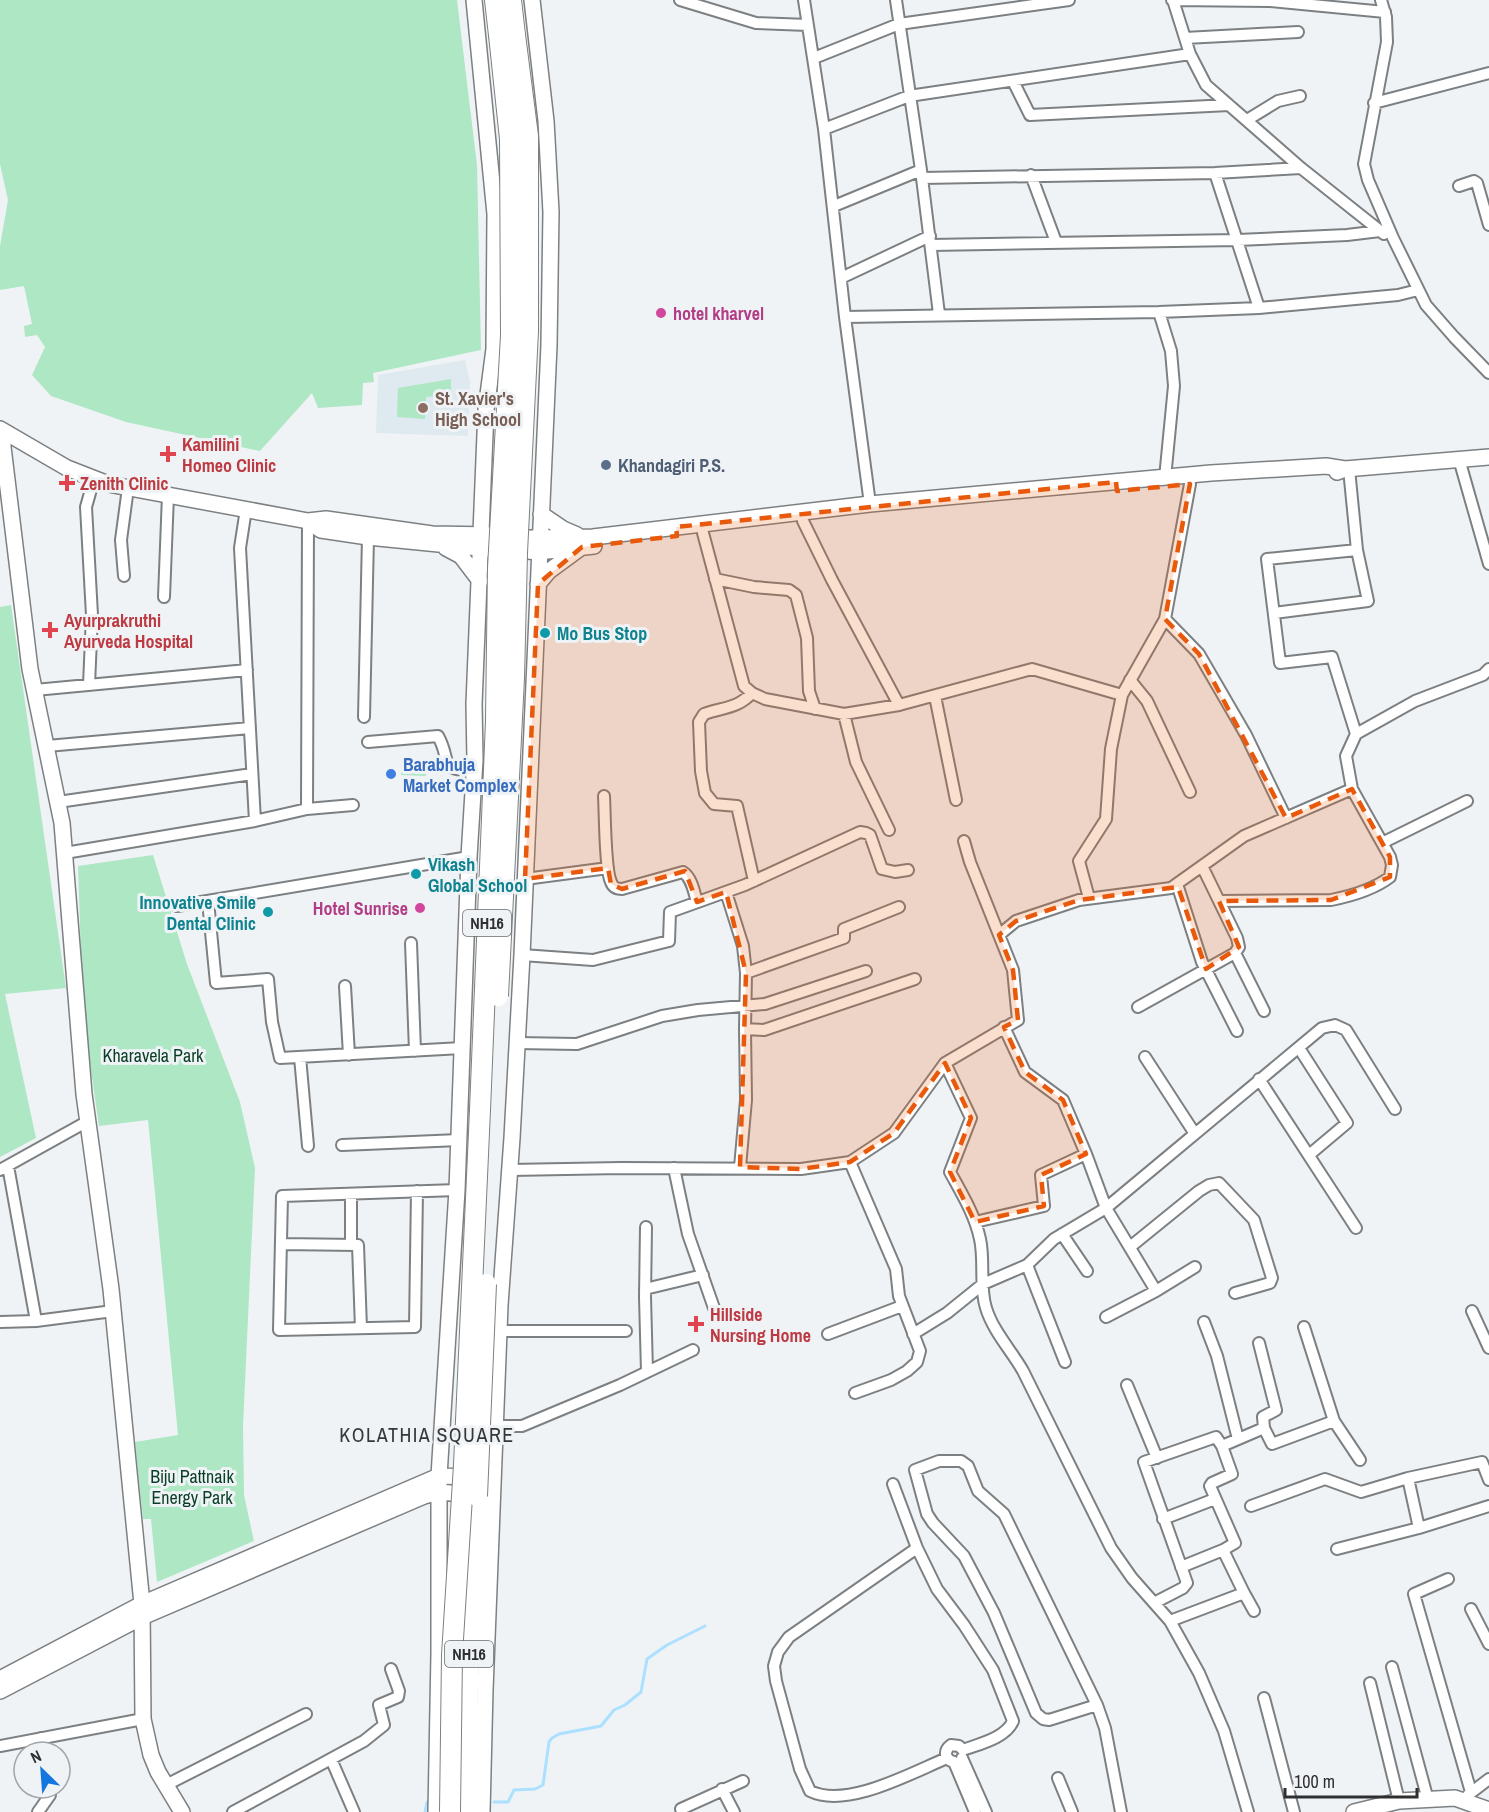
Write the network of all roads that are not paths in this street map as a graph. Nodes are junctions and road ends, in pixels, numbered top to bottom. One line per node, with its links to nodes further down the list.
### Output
1 (474, 0): 48 (street)
2 (495, 0): 16 (highway, NH16)
3 (511, 0): 16 (highway, NH16)
4 (532, 0): 49 (street)
5 (680, 0): 14 (street)
6 (804, 0): 14 (street)
7 (896, 0): 13 (street)
8 (1069, 0): 11 (street)
9 (1173, 0): 12 (street); 17 (street)
10 (1381, 0): 12 (street)
11 (1052, 1): 13 (street)
12 (1385, 12): 24 (street)
13 (899, 24): 19 (street); 22 (street)
14 (808, 25): 19 (street)
15 (1298, 32): 17 (street)
16 (507, 35): 259 (highway, NH16, bridge); 265 (highway, NH16, bridge)
17 (1185, 38): 18 (street)
18 (1190, 54): 21 (street); 25 (street)
19 (813, 58): 27 (street)
20 (1489, 74): 24 (street)
21 (1013, 81): 22 (street); 25 (street)
22 (909, 96): 27 (street); 30 (street)
23 (1300, 96): 26 (street)
24 (1374, 103): 36 (street)
25 (1229, 105): 26 (street)
26 (1247, 120): 28 (street)
27 (824, 129): 33 (street)
28 (1301, 168): 29 (street); 35 (street)
29 (1215, 173): 31 (street); 38 (street)
30 (922, 174): 31 (street); 33 (street); 37 (street)
31 (1031, 176): 39 (street)
32 (1459, 186): 34 (street)
33 (834, 206): 40 (street)
34 (1489, 225)
35 (1380, 231): 36 (street); 38 (street)
36 (1393, 238): 41 (street)
37 (931, 240): 39 (street); 40 (street); 44 (street)
38 (1238, 240): 39 (street); 42 (street)
39 (1056, 242)
40 (841, 278): 45 (street)
41 (1418, 290): 42 (street); 46 (street)
42 (1259, 308): 43 (street)
43 (1159, 312): 44 (street); 54 (street)
44 (939, 314): 45 (street)
45 (845, 317): 59 (street)
46 (1489, 373)
47 (2, 430): 53 (street); 87 (street)
48 (484, 450): 49 (street); 60 (street)
49 (544, 450): 62 (street)
50 (1489, 457): 51 (street)
51 (1459, 459): 52 (street); 73 (street)
52 (1347, 469): 54 (street); 55 (street); 72 (street)
53 (94, 478): 57 (street); 85 (street)
54 (1165, 478): 56 (street)
55 (1190, 484): 56 (street); 80 (street)
56 (1116, 487): 59 (street); 64 (street)
57 (128, 488): 58 (street); 74 (street)
58 (168, 495): 61 (street); 78 (street)
59 (870, 504): 65 (street)
60 (482, 506): 68 (street); 69 (street)
61 (246, 510): 63 (street); 82 (street)
62 (541, 514): 70 (street); 71 (street)
63 (308, 521): 67 (street); 68 (street); 108 (street)
64 (803, 521): 66 (street); 91 (street)
65 (677, 532): 66 (street); 70 (street)
66 (703, 533): 75 (street)
67 (368, 537): 68 (street); 94 (street)
68 (443, 539): 69 (street); 76 (street)
69 (481, 541): 71 (street); 76 (street)
70 (582, 542): 71 (street); 77 (street)
71 (539, 545): 77 (street)
72 (1357, 550): 79 (street); 79 (street)
73 (1489, 564)
74 (124, 576)
75 (716, 579): 88 (street); 92 (street)
76 (480, 581): 86 (street)
77 (538, 584): 84 (street)
78 (164, 597)
79 (1274, 613): 96 (street)
80 (1165, 619): 83 (street); 109 (street)
81 (1489, 669): 96 (street)
82 (247, 670): 85 (street); 95 (street)
83 (1130, 680): 89 (street); 102 (street)
84 (534, 683): 86 (street); 119 (street)
85 (89, 685): 87 (street)
86 (475, 686): 99 (street)
87 (35, 690): 98 (street)
88 (752, 693): 92 (street); 120 (street)
89 (1122, 695): 90 (street); 123 (street)
90 (935, 696): 91 (street); 104 (street)
91 (899, 705): 93 (street)
92 (815, 709): 93 (street)
93 (844, 714): 111 (street)
94 (364, 717)
95 (250, 728): 98 (street); 100 (street)
96 (1356, 734): 101 (street)
97 (368, 742): 99 (street)
98 (47, 746): 106 (street)
99 (474, 771): 115 (street)
100 (252, 774): 106 (street); 110 (street)
101 (1352, 789): 109 (street); 113 (street)
102 (1190, 792)
103 (604, 796): 117 (street)
104 (956, 800)
105 (1467, 801): 113 (street)
106 (58, 802): 114 (street)
107 (353, 805): 108 (street)
108 (307, 809): 110 (street)
109 (1286, 818): 116 (street)
110 (255, 821): 114 (street)
111 (889, 830)
112 (963, 841): 129 (street)
113 (1382, 843): 125 (street)
114 (65, 853): 154 (street)
115 (469, 857): 124 (street); 145 (street)
116 (1202, 866): 121 (street); 125 (street)
117 (608, 868): 119 (street); 126 (street)
118 (908, 870): 120 (street)
119 (525, 879): 132 (street)
120 (754, 881): 122 (street)
121 (1177, 884): 123 (street); 133 (street)
122 (726, 892): 126 (street); 135 (street)
123 (1089, 898): 129 (street)
124 (208, 901): 127 (street); 149 (street)
125 (1219, 901): 131 (street)
126 (697, 902): 132 (street)
127 (177, 906)
128 (899, 907): 135 (street)
129 (999, 935): 141 (street)
130 (411, 943): 147 (street)
131 (1235, 953): 133 (street); 140 (street)
132 (522, 955): 144 (street)
133 (1206, 969): 139 (street); 143 (street)
134 (866, 971): 138 (street)
135 (746, 973): 138 (street)
136 (915, 979): 142 (street)
137 (345, 986): 148 (street)
138 (745, 1005): 142 (street); 144 (street)
139 (1138, 1007)
140 (1264, 1011)
141 (1004, 1027): 151 (street); 159 (street)
142 (745, 1029): 162 (street)
143 (1238, 1031)
144 (517, 1043): 165 (street)
145 (462, 1048): 147 (street); 156 (street)
146 (1299, 1048): 152 (street); 153 (street); 160 (street)
147 (415, 1051): 148 (street)
148 (349, 1054): 149 (street)
149 (300, 1057): 158 (street)
150 (1145, 1057): 155 (street)
151 (945, 1063): 161 (street); 170 (street)
152 (1259, 1079): 155 (street); 160 (street)
153 (1395, 1109)
154 (88, 1121): 163 (street); 187 (street)
155 (1195, 1134): 169 (street)
156 (459, 1140): 157 (street); 166 (street)
157 (342, 1145)
158 (308, 1146)
159 (1086, 1154): 169 (street); 170 (street)
160 (1309, 1155): 172 (street)
161 (850, 1162): 162 (street); 185 (street)
162 (740, 1167): 164 (street)
163 (4, 1168): 190 (street)
164 (674, 1168): 165 (street); 180 (street)
165 (510, 1170): 196 (street)
166 (457, 1190): 167 (street); 213 (street)
167 (417, 1191): 168 (street); 194 (street)
168 (351, 1194): 174 (street); 175 (street)
169 (1106, 1208): 173 (street); 176 (street)
170 (975, 1222): 181 (street)
171 (646, 1227): 182 (street)
172 (1356, 1228)
173 (1062, 1234): 177 (street); 179 (street)
174 (281, 1244): 175 (street); 194 (street)
175 (351, 1244): 194 (street)
176 (1130, 1247): 183 (street); 184 (street)
177 (1027, 1265): 181 (street); 202 (street)
178 (1195, 1267): 183 (street)
179 (1087, 1271)
180 (702, 1275): 182 (street); 186 (street)
181 (983, 1284): 198 (street); 231 (street)
182 (645, 1289): 203 (street)
183 (1156, 1291): 189 (street)
184 (1235, 1293)
185 (902, 1305): 197 (street); 198 (street)
186 (714, 1308)
187 (112, 1311): 190 (street); 233 (street)
188 (1472, 1311): 200 (street)
189 (1106, 1317)
190 (36, 1321): 191 (street)
191 (0, 1322)
192 (1204, 1322): 209 (street)
193 (1304, 1327): 206 (street)
194 (361, 1328)
195 (626, 1330): 196 (street)
196 (499, 1331): 207 (street)
197 (828, 1334)
198 (913, 1334): 205 (street)
199 (1259, 1343): 208 (street)
200 (1489, 1348)
201 (693, 1350): 203 (street)
202 (1065, 1362)
203 (647, 1372): 207 (street)
204 (1127, 1385): 211 (street)
205 (855, 1393)
206 (1334, 1421): 208 (street); 212 (street)
207 (496, 1426): 214 (street)
208 (1264, 1428): 209 (street)
209 (1238, 1439): 210 (street)
210 (1222, 1446): 211 (street); 220 (street)
211 (1157, 1458): 223 (street)
212 (1360, 1460)
213 (439, 1476): 214 (street); 218 (street); 233 (street)
214 (494, 1478): 219 (street)
215 (1408, 1478): 216 (street); 221 (street); 224 (street)
216 (1489, 1480)
217 (893, 1484): 225 (street)
218 (440, 1492): 219 (street); 233 (street); 259 (street)
219 (493, 1497): 266 (street)
220 (1215, 1499): 223 (street); 227 (street)
221 (1251, 1506)
222 (1489, 1506): 224 (street)
223 (1163, 1519): 228 (street)
224 (1419, 1528): 226 (street)
225 (917, 1548): 248 (street); 248 (street)
226 (1337, 1549)
227 (1223, 1550): 228 (street); 230 (street)
228 (1181, 1567): 231 (street)
229 (1448, 1579): 256 (street)
230 (1244, 1593): 234 (street); 235 (street)
231 (1154, 1603): 235 (street)
232 (1471, 1609): 236 (street)
233 (142, 1610): 239 (street); 241 (street); 245 (street)
234 (1254, 1611)
235 (1170, 1621): 272 (street)
236 (1489, 1644)
237 (1392, 1667): 257 (street)
238 (391, 1669): 249 (street)
239 (0, 1679)
240 (1370, 1683): 258 (street)
241 (0, 1691)
242 (1264, 1698): 273 (street)
243 (1097, 1705): 243 (street); 271 (street)
244 (306, 1714): 253 (street)
245 (142, 1719): 246 (street); 253 (street)
246 (41, 1738): 247 (street)
247 (0, 1746)
248 (956, 1757): 255 (street)
249 (331, 1759): 263 (street); 264 (street)
250 (1058, 1778): 270 (street)
251 (1489, 1779): 256 (street)
252 (742, 1780): 254 (street)
253 (166, 1785): 262 (street)
254 (722, 1789): 260 (street); 267 (street)
255 (971, 1792): 268 (street); 269 (street)
256 (1466, 1796): 257 (street); 261 (street)
257 (1428, 1800): 258 (street)
258 (1398, 1801): 274 (street)
259 (440, 1806)
260 (681, 1809)
261 (1489, 1810)
262 (182, 1812)
263 (233, 1812)
264 (354, 1812)
265 (466, 1812)
266 (482, 1812)
267 (734, 1812)
268 (975, 1812)
269 (986, 1812)
270 (1072, 1812)
271 (1121, 1812)
272 (1248, 1812)
273 (1294, 1812)
274 (1354, 1812)

